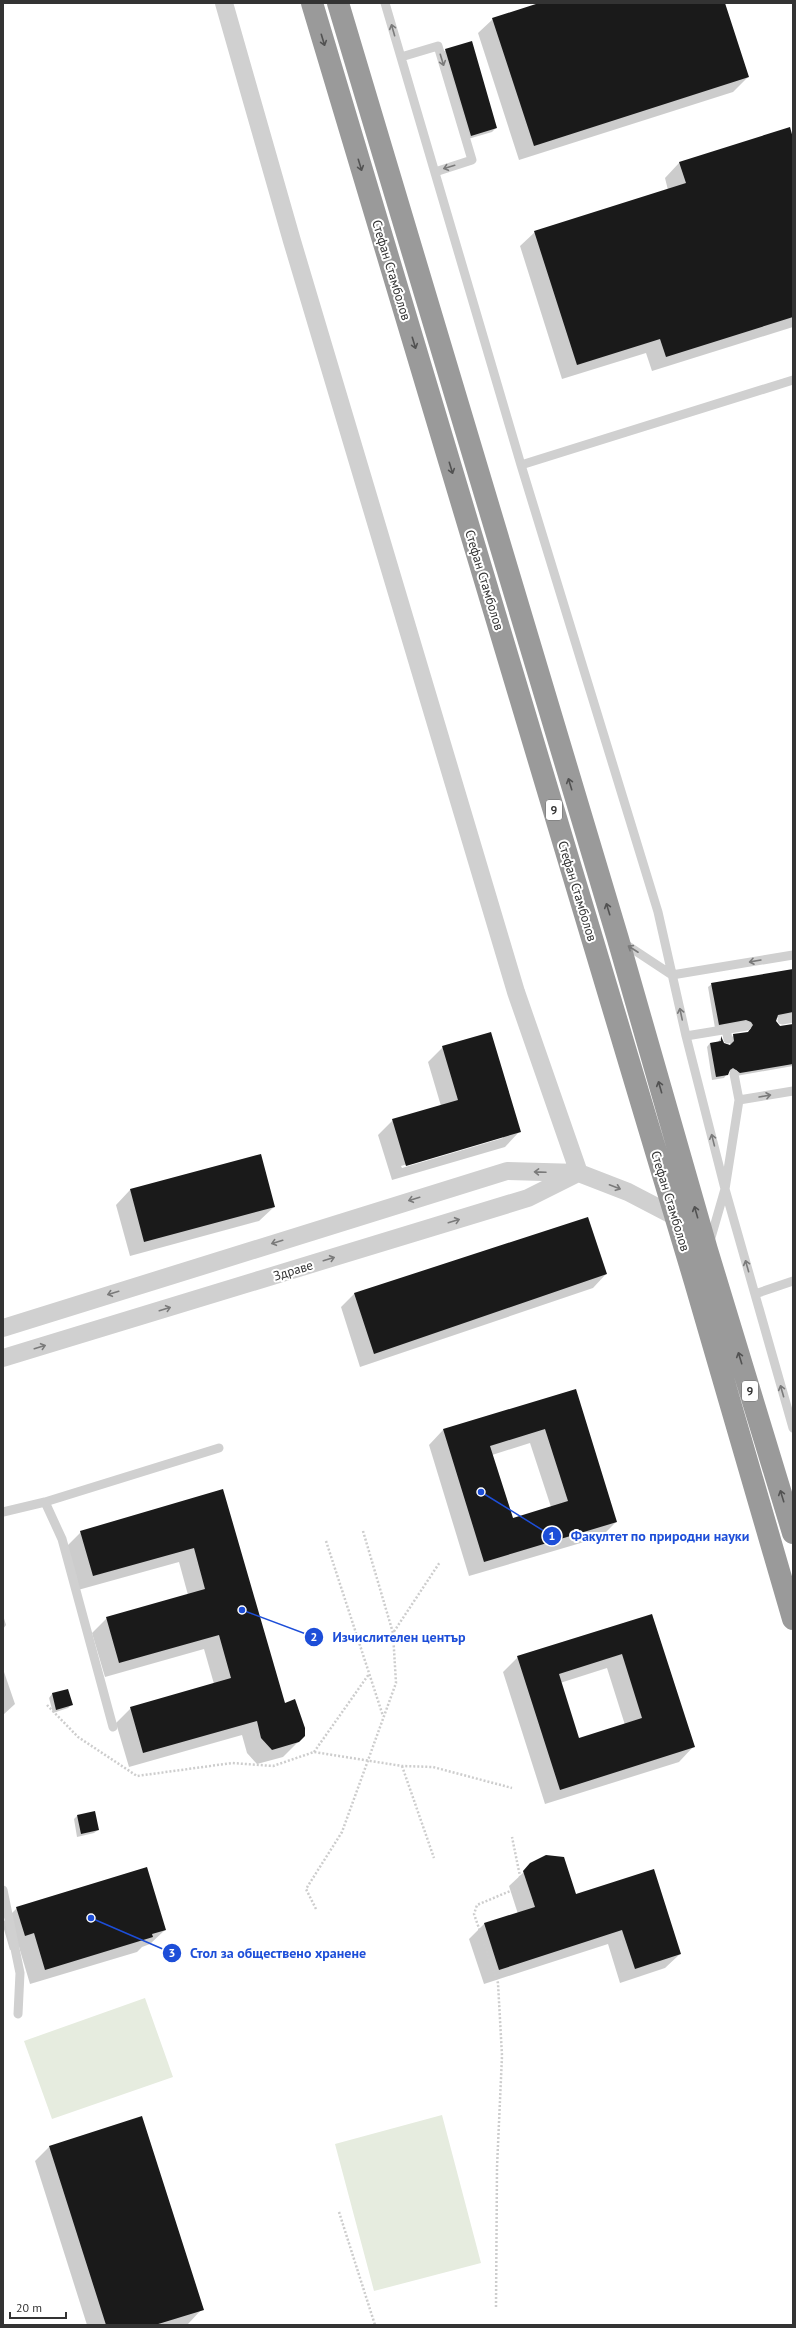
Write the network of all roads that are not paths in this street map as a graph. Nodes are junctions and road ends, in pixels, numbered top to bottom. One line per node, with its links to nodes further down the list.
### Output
1 (224, 3): 21 (street)
2 (312, 3): 23 (highway, Стефан Стамболов / 9, one-way to 23)
3 (338, 3): 9 (highway, Стефан Стамболов / 9, one-way to 3)
4 (385, 3): 5 (lane, one-way to 4)
5 (401, 57): 6 (lane); 6 (lane, one-way to 6)
6 (434, 172): 8 (lane)
7 (793, 380): 8 (lane)
8 (521, 465): 11 (lane)
9 (618, 939): 11 (lane, one-way to 9); 24 (highway, Стефан Стамболов / 9, one-way to 9)
10 (793, 955): 11 (lane, one-way to 11)
11 (672, 975): 16 (lane, one-way to 11)
12 (793, 1018): 13 (lane)
13 (782, 1020)
14 (748, 1026): 15 (lane)
15 (726, 1029): 16 (lane); 17 (lane)
16 (686, 1036): 22 (lane, one-way to 16)
17 (728, 1039)
18 (734, 1074): 20 (lane)
19 (793, 1091): 20 (lane, one-way to 19)
20 (739, 1100): 22 (lane)
21 (579, 1173): 23 (street, one-way to 23); 27 (street, one-way to 27); 28 (street, Здраве, one-way to 21)
22 (725, 1190): 24 (lane); 26 (lane, one-way to 22)
23 (676, 1217): 34 (highway, Стефан Стамболов / 9)
24 (707, 1250): 33 (highway, Стефан Стамболов / 9, one-way to 24)
25 (793, 1281): 26 (lane)
26 (755, 1294): 29 (lane, one-way to 26)
27 (3, 1328)
28 (3, 1358)
29 (793, 1428)
30 (219, 1448): 31 (lane)
31 (45, 1502): 32 (lane); 35 (lane)
32 (3, 1512)
33 (793, 1533)
34 (793, 1619)
35 (113, 1727)
36 (3, 1890): 37 (lane)
37 (18, 2014)

